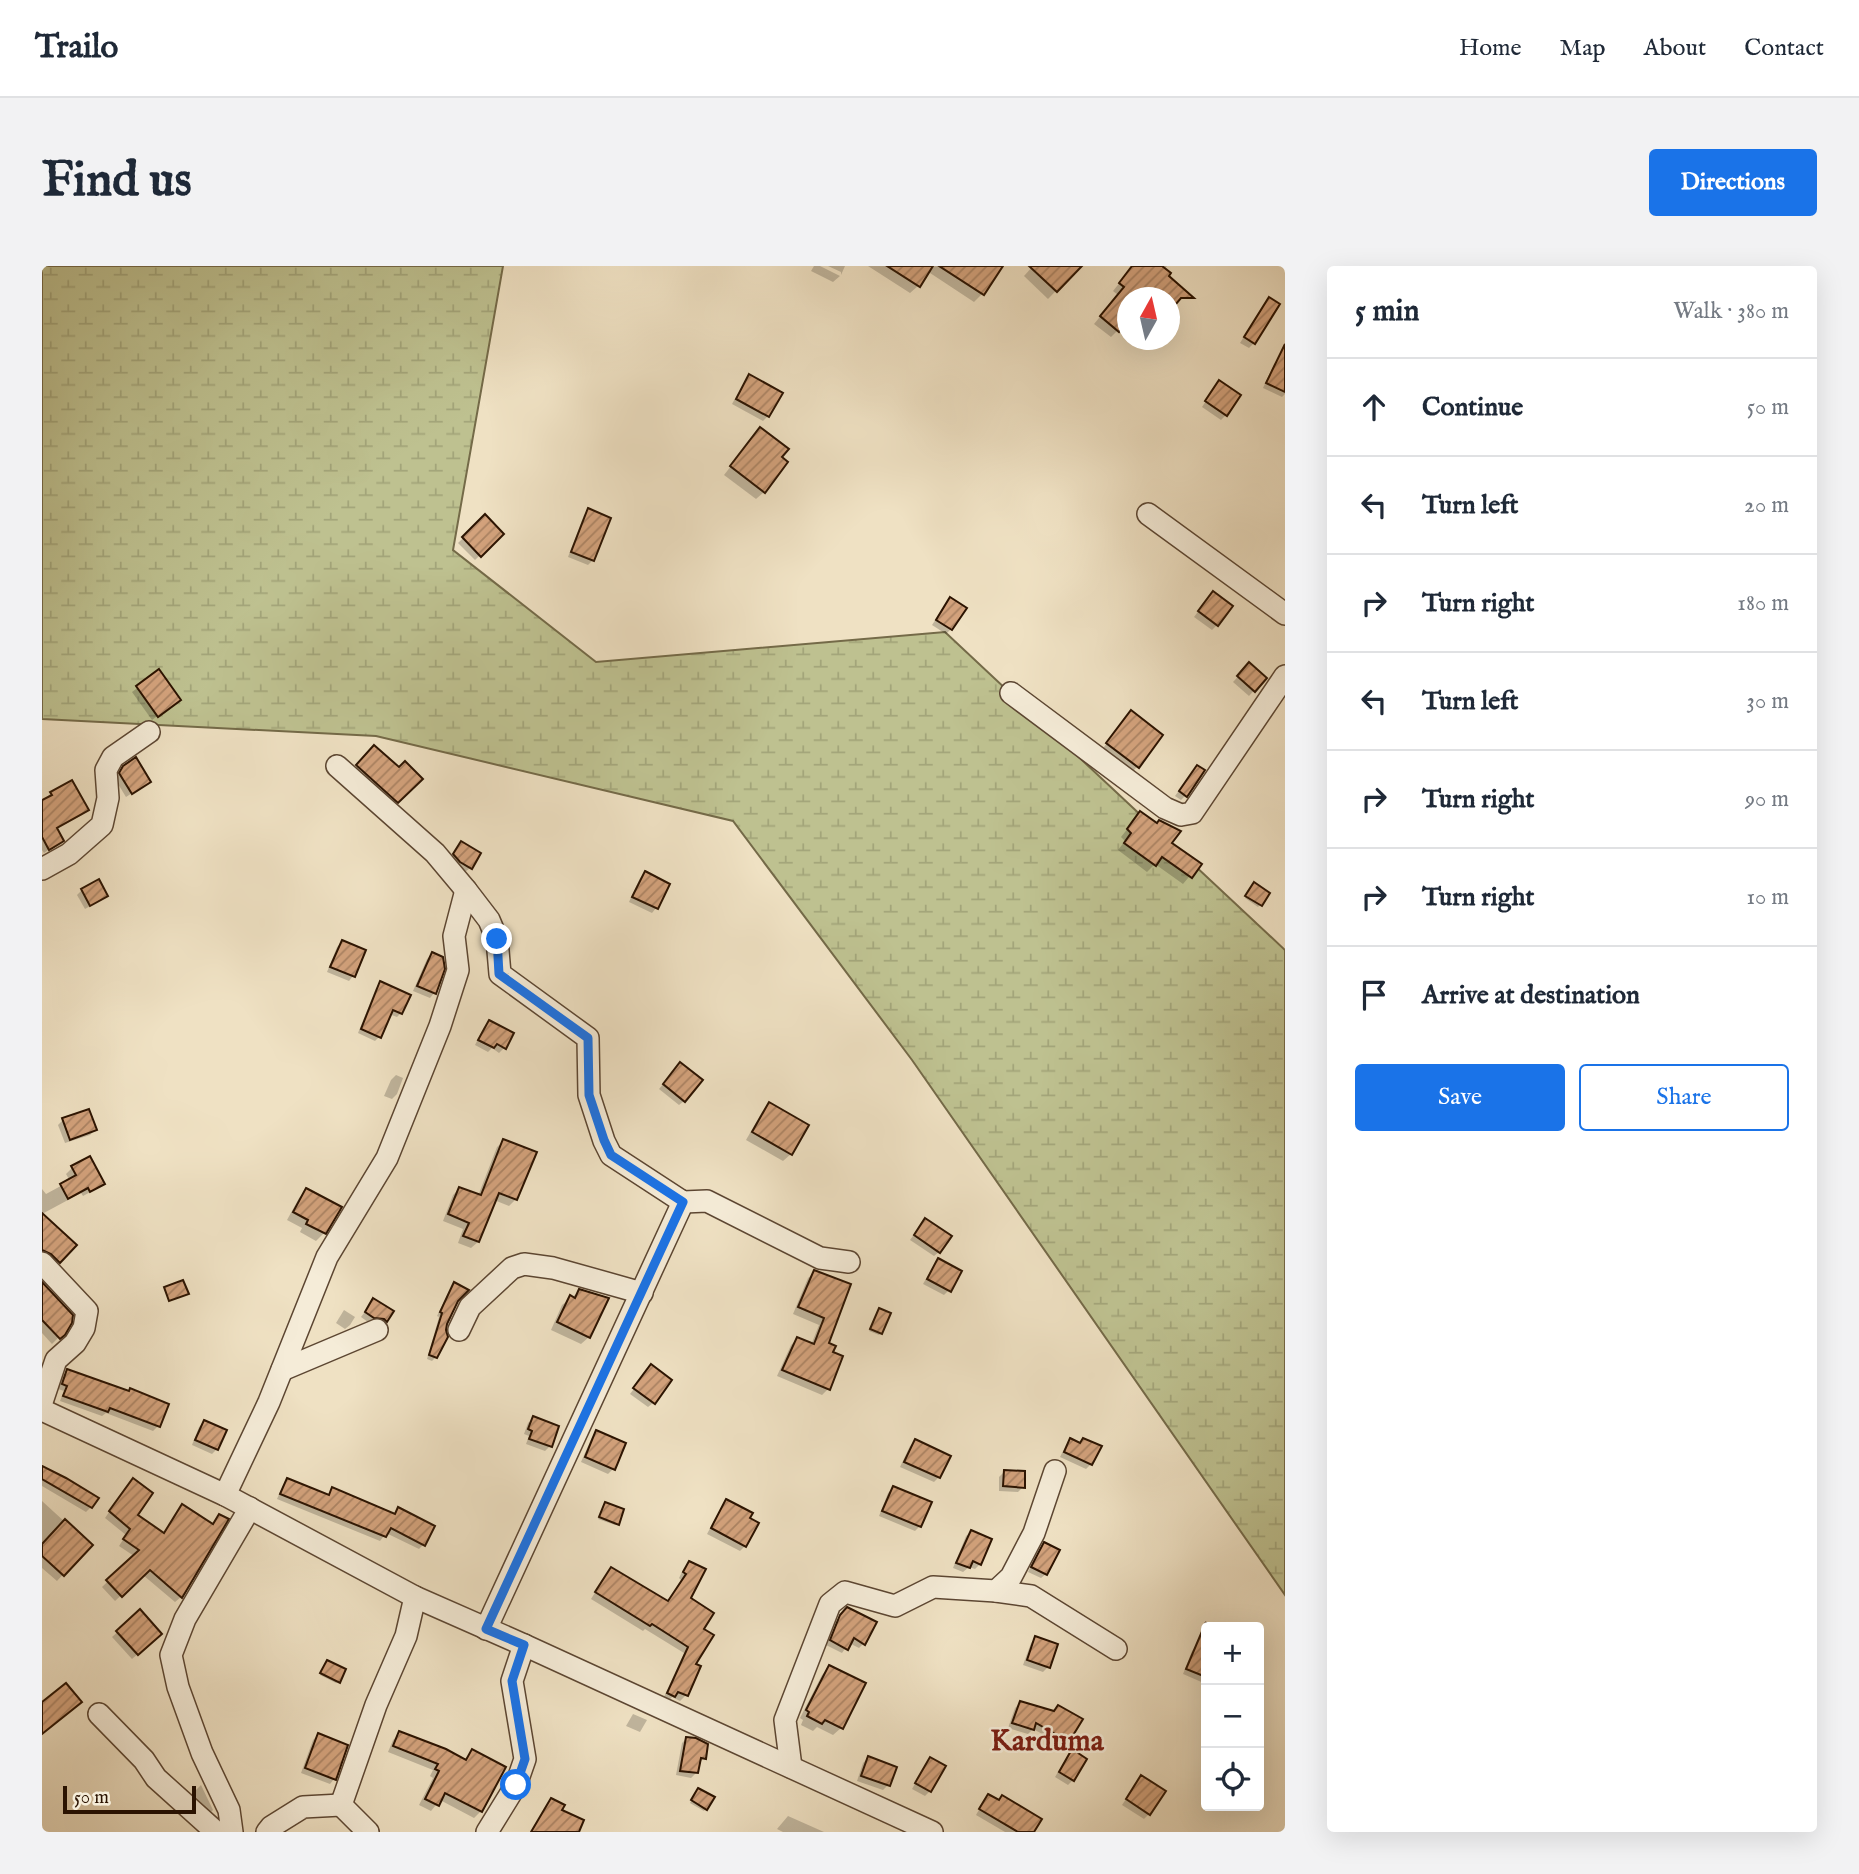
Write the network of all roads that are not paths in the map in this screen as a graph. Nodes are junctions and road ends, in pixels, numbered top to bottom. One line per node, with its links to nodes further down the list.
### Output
1 (1147, 513): 2 (street)
2 (1285, 614)
3 (1285, 676): 4 (street)
4 (1011, 693)
5 (149, 732): 7 (street)
6 (337, 766): 8 (street)
7 (42, 869)
8 (466, 890): 9 (street); 15 (street)
9 (683, 1202): 10 (street); 12 (street)
10 (849, 1262)
11 (42, 1263): 16 (street)
12 (642, 1293): 14 (street); 23 (street)
13 (377, 1330): 15 (street)
14 (459, 1330)
15 (282, 1370): 19 (street)
16 (42, 1402)
17 (42, 1410): 19 (street)
18 (1055, 1471): 21 (street)
19 (225, 1495): 20 (street)
20 (250, 1508): 22 (street); 30 (street)
21 (996, 1591): 25 (street); 27 (street)
22 (415, 1597): 23 (street); 28 (street)
23 (486, 1629): 24 (street)
24 (524, 1645): 27 (street); 33 (street)
25 (1116, 1649)
26 (99, 1714): 29 (street)
27 (791, 1767): 34 (street)
28 (341, 1805): 31 (street); 32 (street)
29 (216, 1832)
30 (232, 1832)
31 (267, 1832)
32 (368, 1832)
33 (487, 1832)
34 (932, 1832)

